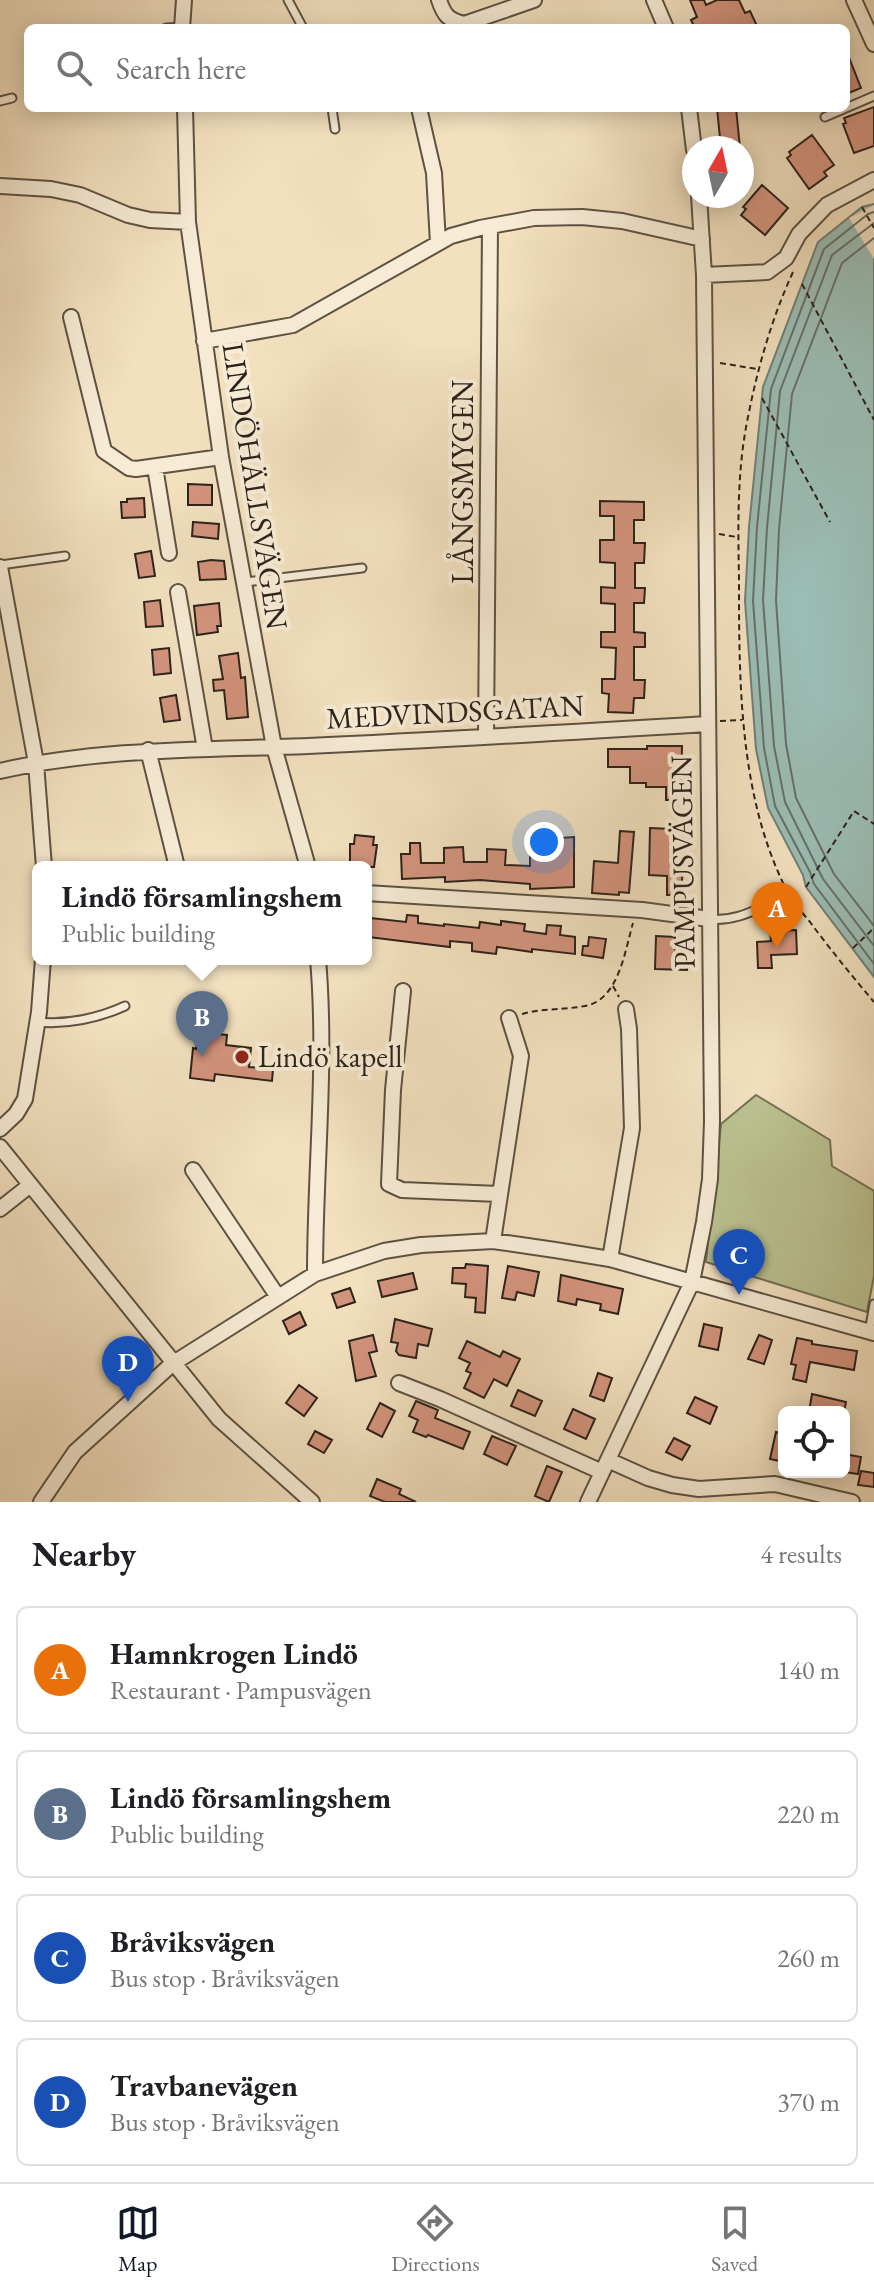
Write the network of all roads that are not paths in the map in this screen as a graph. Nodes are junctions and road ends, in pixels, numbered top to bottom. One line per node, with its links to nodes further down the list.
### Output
1 (184, 0): 7 (street)
2 (288, 0): 8 (lane)
3 (439, 0): 4 (street)
4 (534, 0)
5 (654, 0): 9 (street)
6 (854, 0): 10 (street)
7 (182, 24)
8 (301, 24)
9 (664, 24)
10 (874, 44)
11 (874, 96): 14 (lane)
12 (12, 98): 13 (lane)
13 (0, 101)
14 (850, 106)
15 (185, 112): 26 (street, LINDÖHÄLLSVÄGEN)
16 (333, 112): 21 (lane)
17 (420, 112): 29 (street)
18 (689, 112): 22 (street)
19 (837, 112): 20 (lane)
20 (825, 117)
21 (335, 129)
22 (692, 136)
23 (874, 180): 30 (street)
24 (0, 186): 26 (street)
25 (700, 208): 28 (street, PAMPUSVÄGEN)
26 (188, 222): 32 (street, LINDÖHÄLLSVÄGEN)
27 (490, 227): 28 (street); 29 (street); 42 (street, LÅNGSMYGEN)
28 (702, 239): 30 (street, PAMPUSVÄGEN)
29 (438, 243): 32 (street)
30 (704, 275): 41 (street, PAMPUSVÄGEN)
31 (71, 317): 34 (street)
32 (204, 341): 33 (street, LINDÖHÄLLSVÄGEN)
33 (221, 457): 34 (street); 39 (street, LINDÖHÄLLSVÄGEN)
34 (155, 467): 35 (street)
35 (169, 553)
36 (65, 556): 37 (lane)
37 (0, 566): 46 (street)
38 (362, 568): 39 (lane)
39 (243, 583): 43 (street, LINDÖHÄLLSVÄGEN)
40 (178, 592): 44 (street)
41 (707, 724): 42 (street, MEDVINDSGATAN); 53 (street, PAMPUSVÄGEN)
42 (486, 737): 43 (street, MEDVINDSGATAN)
43 (274, 747): 44 (street, MEDVINDSGATAN); 50 (street, LINDÖHÄLLSVÄGEN)
44 (205, 749): 45 (street, MEDVINDSGATAN)
45 (148, 750): 46 (street, MEDVINDSGATAN); 49 (street)
46 (36, 763): 47 (street, MEDVINDSGATAN); 48 (street)
47 (0, 771)
48 (44, 861)
49 (175, 861)
50 (306, 861)
51 (372, 893): 53 (street)
52 (774, 902): 53 (lane)
53 (709, 919): 70 (street, PAMPUSVÄGEN)
54 (42, 965): 60 (street)
55 (318, 965): 69 (street)
56 (403, 991): 65 (street)
57 (125, 1006): 60 (lane)
58 (626, 1009): 68 (street)
59 (509, 1018): 65 (street)
60 (37, 1022): 61 (street)
61 (0, 1129)
62 (0, 1147): 64 (street)
63 (193, 1170): 71 (street)
64 (29, 1186): 66 (street); 74 (street)
65 (499, 1194): 67 (street)
66 (0, 1209)
67 (493, 1241): 68 (street); 69 (street)
68 (610, 1259): 70 (street)
69 (315, 1274): 71 (street)
70 (692, 1282): 73 (street); 76 (street, PAMPUSVÄGEN)
71 (278, 1297): 74 (street)
72 (874, 1304): 73 (lane)
73 (872, 1332)
74 (172, 1364): 77 (street); 78 (street)
75 (399, 1383): 76 (street)
76 (605, 1466): 79 (street, PAMPUSVÄGEN); 80 (street)
77 (41, 1502)
78 (312, 1502)
79 (588, 1502)
80 (852, 1502)

